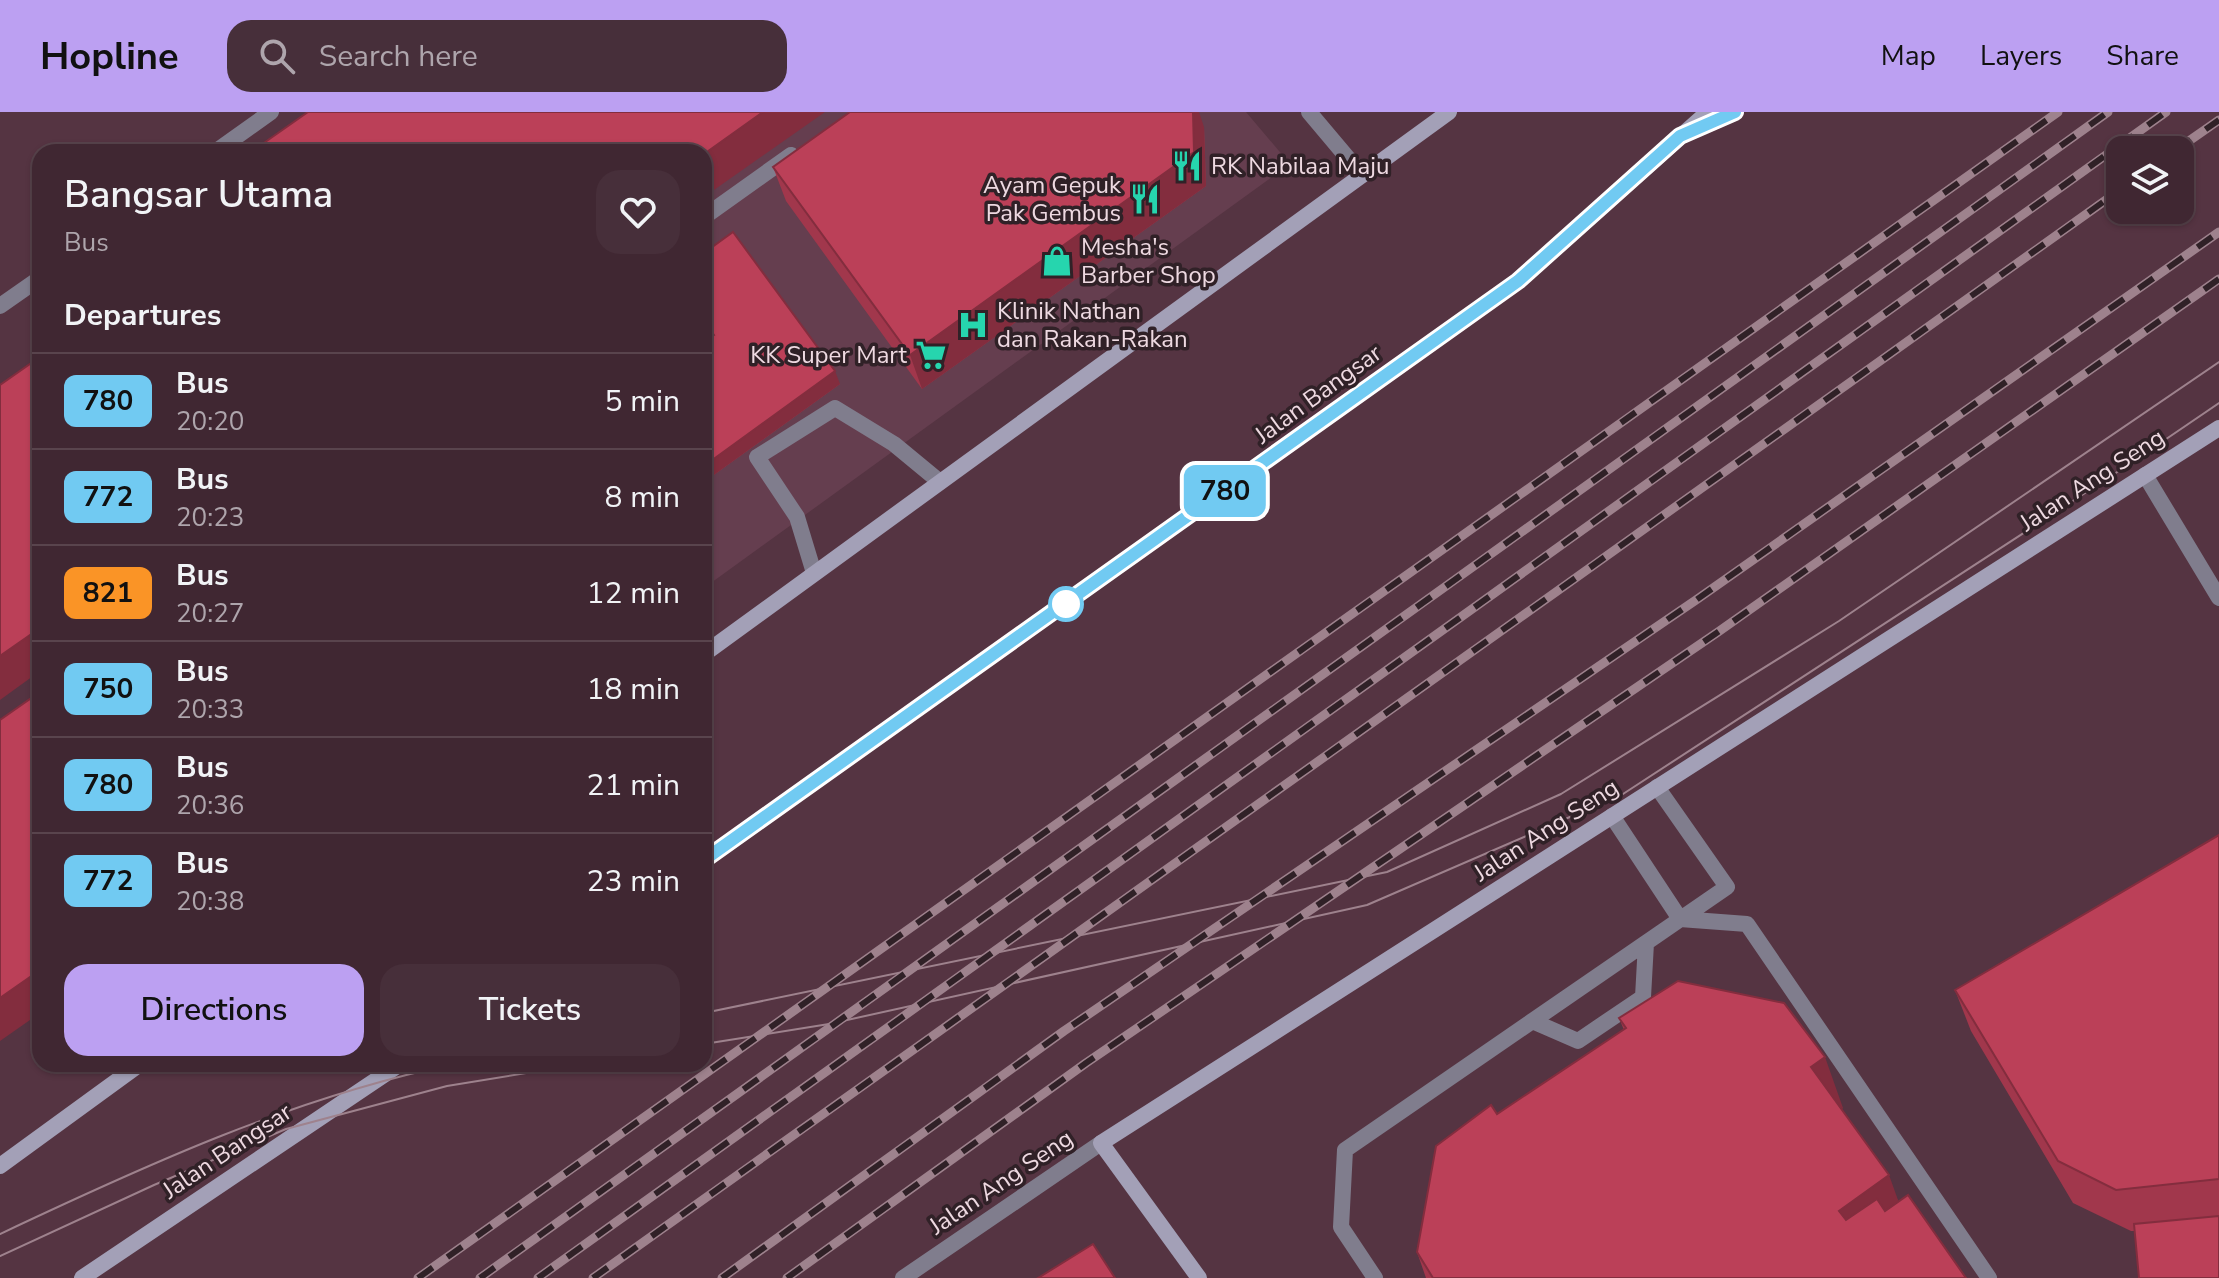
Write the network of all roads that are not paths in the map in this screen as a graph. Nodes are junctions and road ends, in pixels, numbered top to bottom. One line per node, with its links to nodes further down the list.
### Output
1 (271, 112): 7 (street)
2 (1309, 112): 9 (street)
3 (1449, 112): 9 (main road)
4 (1708, 112): 6 (main road, Jalan Bangsar)
5 (1735, 112): 6 (main road)
6 (1680, 136): 21 (main road, Jalan Bangsar)
7 (226, 144)
8 (802, 147): 10 (street)
9 (1362, 175): 15 (main road)
10 (712, 211)
11 (32, 284): 12 (street)
12 (0, 306)
13 (2219, 428): 14 (main road, Jalan Ang Seng)
14 (2145, 475): 17 (street); 19 (main road, Jalan Ang Seng)
15 (940, 482): 16 (main road); 16 (street)
16 (814, 573): 18 (main road)
17 (2219, 598)
18 (712, 648)
19 (1657, 787): 20 (main road, Jalan Ang Seng); 22 (street)
20 (1612, 816): 22 (street); 27 (main road, Jalan Ang Seng)
21 (712, 854)
22 (1680, 919): 23 (street); 33 (street)
23 (1646, 943): 24 (street); 24 (street)
24 (1532, 1021): 32 (street)
25 (129, 1072): 28 (main road)
26 (388, 1072): 29 (main road, Jalan Bangsar)
27 (1101, 1143): 30 (street, Jalan Ang Seng); 31 (main road)
28 (0, 1166)
29 (82, 1278)
30 (903, 1278)
31 (1199, 1278)
32 (1375, 1278)
33 (1989, 1278)

